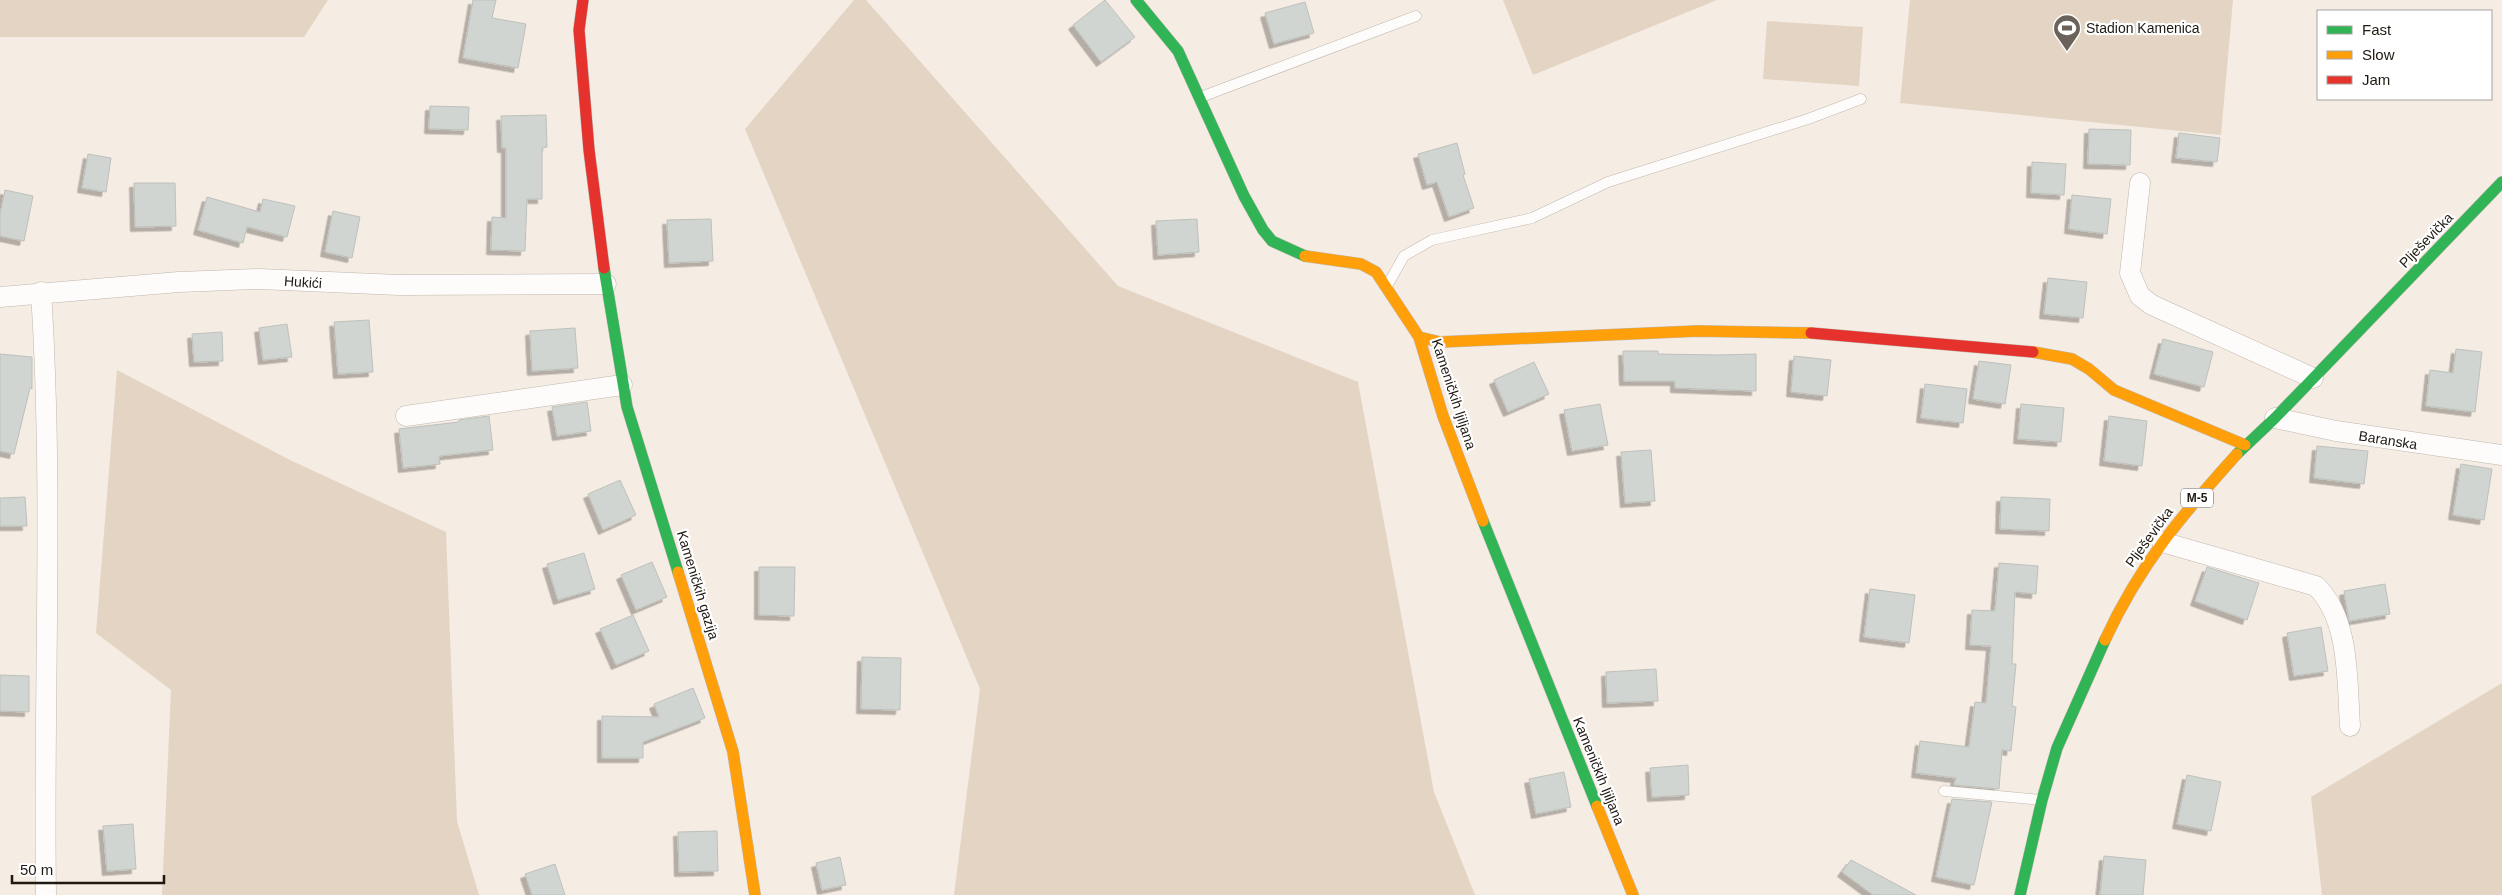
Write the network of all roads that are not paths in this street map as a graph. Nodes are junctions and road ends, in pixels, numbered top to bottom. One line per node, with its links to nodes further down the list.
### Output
1 (583, 0): 8 (street, Kameničkih gazija)
2 (1136, 0): 4 (street, Kameničkih ljiljana)
3 (1416, 16): 4 (lane)
4 (1200, 97): 9 (street, Kameničkih ljiljana)
5 (1861, 99): 9 (lane)
6 (2502, 182): 13 (street, Plješevička / M-5)
7 (2140, 183): 13 (street)
8 (606, 284): 10 (street, Hukići); 14 (street, Kameničkih gazija)
9 (1387, 286): 12 (street, Kameničkih ljiljana)
10 (41, 292): 11 (street, Hukići); 23 (street)
11 (0, 297)
12 (1419, 337): 17 (street); 25 (street, Kameničkih ljiljana)
13 (2313, 378): 16 (street, Plješevička / M-5)
14 (622, 385): 15 (street); 24 (street, Kameničkih gazija)
15 (406, 416)
16 (2275, 418): 17 (street, Plješevička / M-5); 18 (street, Baranska)
17 (2245, 445): 19 (street, Plješevička / M-5)
18 (2502, 456)
19 (2162, 542): 20 (street); 22 (street, Plješevička / M-5)
20 (2350, 726)
21 (1944, 791): 22 (lane)
22 (2042, 800): 26 (street, Plješevička / M-5)
23 (46, 895)
24 (755, 895)
25 (1633, 895)
26 (2020, 895)

